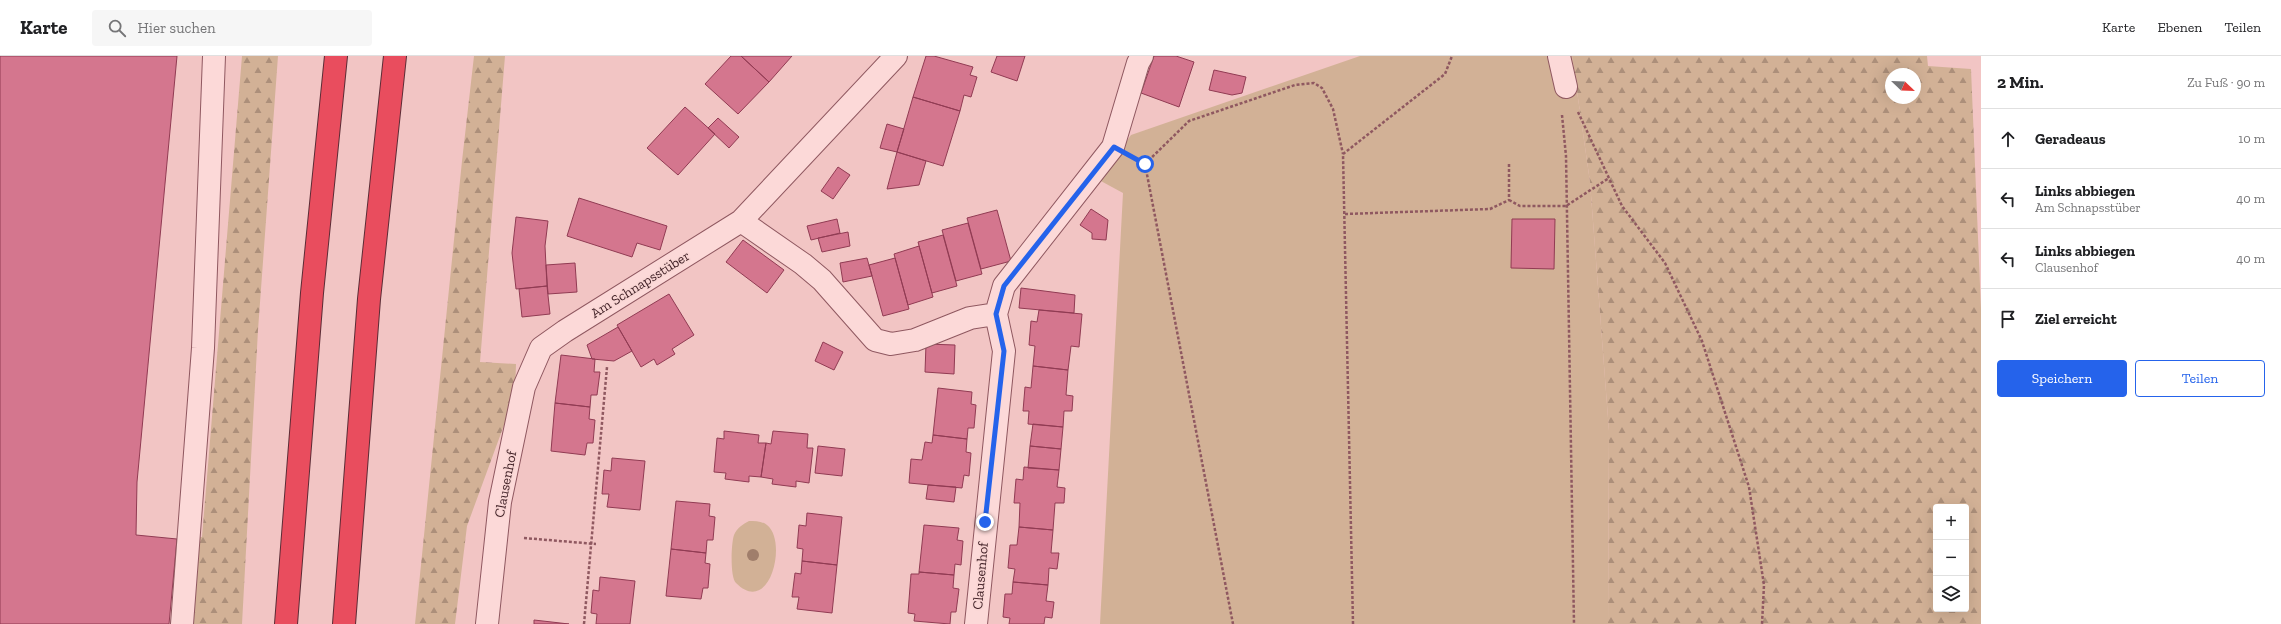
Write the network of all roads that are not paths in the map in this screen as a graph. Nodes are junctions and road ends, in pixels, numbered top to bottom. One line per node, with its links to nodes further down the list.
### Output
1 (214, 56): 11 (street)
2 (336, 56): 12 (highway)
3 (395, 56): 13 (highway)
4 (896, 56): 8 (street, Am Schnapsstüber)
5 (1142, 56): 9 (street)
6 (1559, 56): 7 (street)
7 (1566, 87)
8 (741, 221): 9 (street); 10 (street, Am Schnapsstüber)
9 (996, 314): 15 (street, Clausenhof)
10 (541, 348): 14 (street, Clausenhof)
11 (182, 624)
12 (286, 624)
13 (344, 624)
14 (487, 624)
15 (976, 624)

